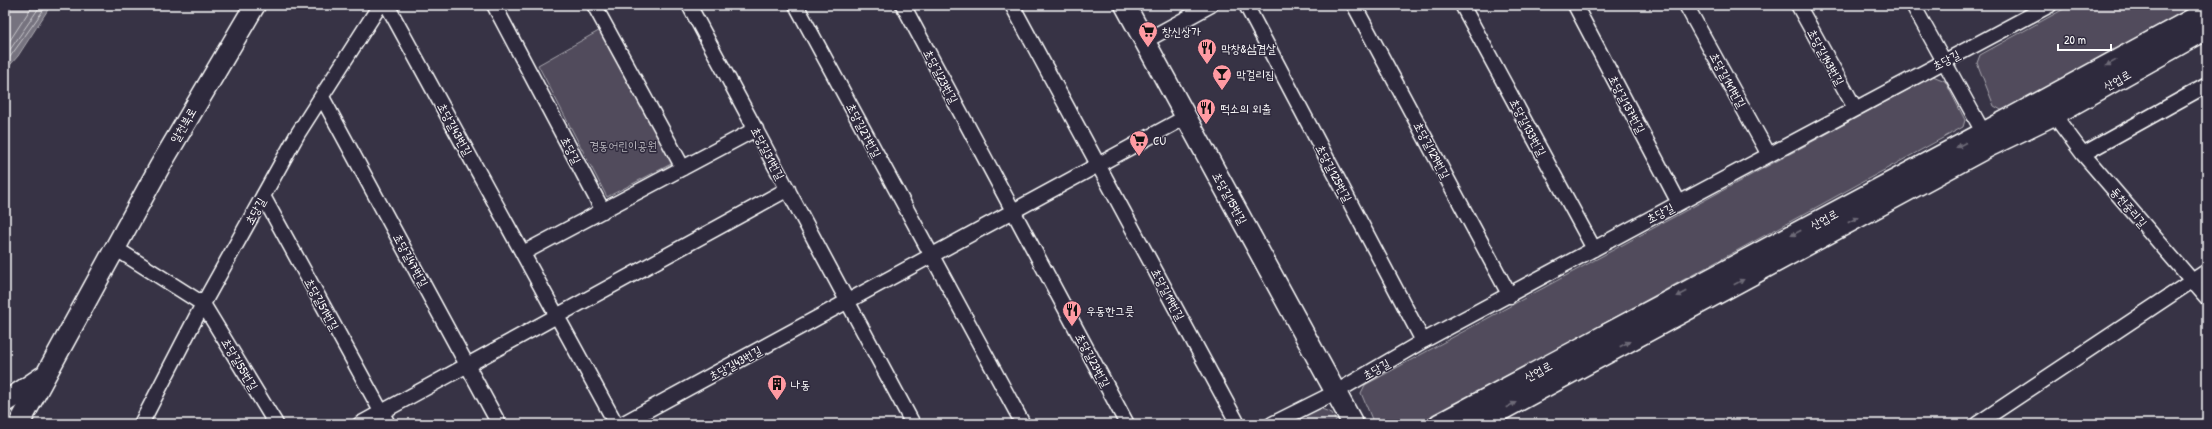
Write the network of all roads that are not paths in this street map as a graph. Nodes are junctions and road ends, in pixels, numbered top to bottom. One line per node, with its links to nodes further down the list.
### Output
1 (255, 5): 41 (street, 알천북로)
2 (380, 5): 26 (street, 초당길)
3 (388, 5): 43 (street, 초당길43번길)
4 (494, 5): 39 (street, 초당길)
5 (594, 5): 35 (street)
6 (689, 5): 30 (street, 초당길31번길)
7 (796, 5): 44 (street, 초당길27번길)
8 (903, 5): 40 (street, 초당길23번길)
9 (1012, 5): 34 (street, 초당길19번길)
10 (1125, 5): 23 (street, 초당길15번길)
11 (1211, 5): 23 (street)
12 (1246, 5): 52 (street, 초당길125번길)
13 (1354, 5): 47 (street, 초당길129번길)
14 (1462, 5): 42 (street, 초당길133번길)
15 (1575, 5): 38 (street, 초당길137번길)
16 (1686, 5): 33 (street, 초당길141번길)
17 (1798, 5): 27 (street, 초당길143번길)
18 (1913, 5): 24 (street)
19 (2050, 5): 20 (street, 초당길)
20 (2029, 10): 24 (street, 초당길)
21 (2207, 10): 31 (street, 산업로, one-way to 31)
22 (2207, 29): 28 (street, 산업로)
23 (1145, 41): 29 (street, 초당길15번길)
24 (1943, 61): 27 (street, 초당길); 31 (street)
25 (2207, 85): 32 (street)
26 (322, 97): 37 (street, 초당길); 53 (street, 초당길47번길)
27 (1855, 108): 33 (street, 초당길)
28 (2054, 115): 31 (street, 산업로); 32 (street, 동천중리길)
29 (1186, 117): 34 (street); 55 (street, 초당길15번길)
30 (756, 129): 35 (street); 36 (street, 초당길31번길)
31 (1987, 139): 71 (street, 산업로, one-way to 71); 72 (street, 산업로, one-way to 31)
32 (2083, 154): 46 (street, 동천중리길)
33 (1769, 155): 38 (street, 초당길)
34 (1098, 165): 40 (street); 68 (street, 초당길19번길)
35 (683, 168): 39 (street)
36 (788, 189): 49 (street, 초당길31번길); 51 (street)
37 (263, 196): 50 (street, 초당길); 57 (street, 초당길51번길)
38 (1679, 203): 42 (street, 초당길)
39 (602, 211): 43 (street)
40 (1013, 211): 44 (street); 67 (street, 초당길23번길)
41 (115, 248): 50 (street); 54 (street, 알천북로)
42 (1594, 249): 47 (street, 초당길)
43 (523, 253): 51 (street, 초당길43번길)
44 (932, 256): 49 (street); 66 (street, 초당길27번길)
45 (2207, 271): 46 (street)
46 (2192, 280): 48 (street, 동천중리길); 73 (street)
47 (1510, 296): 52 (street, 초당길)
48 (2207, 298)
49 (848, 302): 64 (street, 초당길43번길); 65 (street, 초당길31번길)
50 (203, 304): 59 (street, 초당길); 60 (street, 초당길55번길)
51 (557, 316): 53 (street); 63 (street, 초당길43번길)
52 (1423, 342): 55 (street, 초당길)
53 (468, 365): 57 (street); 62 (street, 초당길47번길)
54 (44, 376): 56 (street); 58 (street, 알천북로)
55 (1336, 392): 69 (street, 초당길); 70 (street, 초당길15번길)
56 (5, 402)
57 (385, 418): 61 (street)
58 (19, 424)
59 (141, 424)
60 (276, 424)
61 (360, 424)
62 (499, 424)
63 (616, 424)
64 (622, 424)
65 (913, 424)
66 (1023, 424)
67 (1128, 424)
68 (1238, 424)
69 (1272, 424)
70 (1353, 424)
71 (1439, 424)
72 (1476, 424)
73 (1977, 424)

